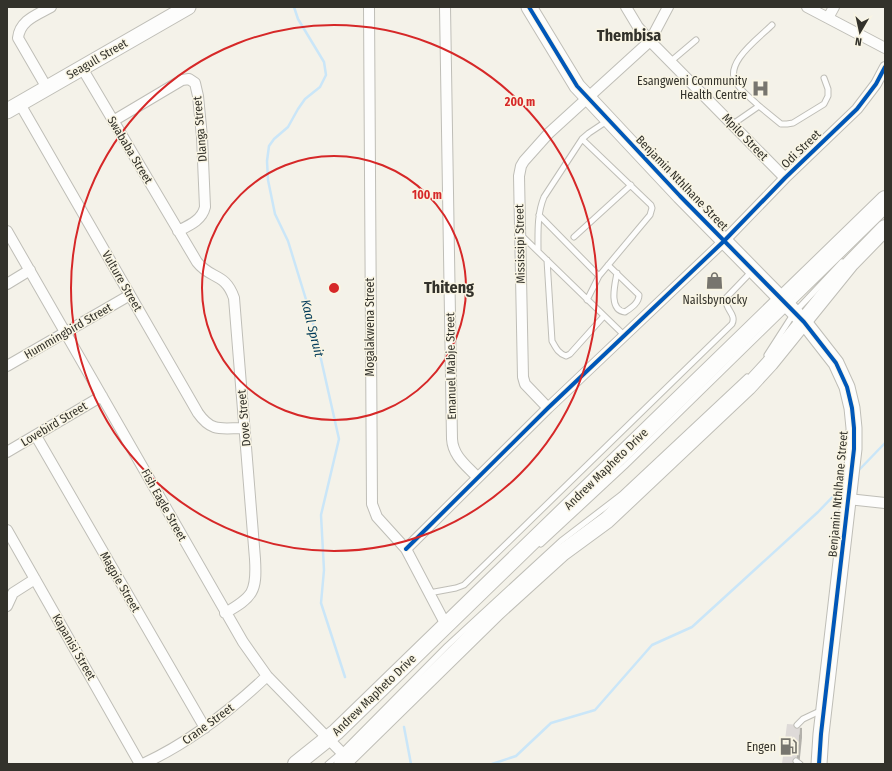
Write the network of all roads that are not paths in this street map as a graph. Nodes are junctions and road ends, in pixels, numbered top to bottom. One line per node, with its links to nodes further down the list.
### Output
1 (51, 7): 19 (street)
2 (188, 7): 17 (street, Seagull Street)
3 (370, 7): 66 (street, Mogalakwena Street)
4 (446, 7): 61 (street, Emanuel Mabje Street)
5 (529, 7): 20 (street, Benjamin Nthlhane Street)
6 (626, 7): 13 (street, Mpilo Street)
7 (668, 7): 13 (street, Mississipi Street)
8 (807, 7): 10 (street)
9 (834, 7): 10 (street)
10 (828, 18): 14 (street)
11 (772, 26): 21 (lane)
12 (696, 40): 15 (lane)
13 (650, 41): 15 (street, Mpilo Street); 20 (street, Mississipi Street)
14 (885, 48)
15 (670, 62): 25 (street, Mpilo Street)
16 (885, 67): 27 (street, Odi Street)
17 (82, 68): 19 (street, Seagull Street); 24 (street, Swababa Street)
18 (824, 78): 21 (lane)
19 (47, 88): 22 (street, Seagull Street)
20 (588, 98): 23 (street, Benjamin Nthlhane Street); 36 (street, Mississipi Street)
21 (759, 106): 25 (lane)
22 (13, 108): 47 (street, Vulture Street)
23 (608, 120): 26 (lane); 38 (street, Benjamin Nthlhane Street)
24 (114, 121): 35 (street, Swababa Street); 35 (street, Dlanga Street)
25 (733, 124): 27 (street, Mpilo Street)
26 (582, 139): 28 (lane); 31 (lane)
27 (785, 178): 38 (street, Odi Street)
28 (631, 185): 37 (lane); 41 (lane)
29 (885, 199): 49 (main road, Andrew Mapheto Drive)
30 (885, 212): 49 (lane)
31 (538, 215): 39 (lane); 45 (lane)
32 (885, 216): 49 (lane)
33 (885, 228): 49 (main road, Andrew Mapheto Drive)
34 (7, 231): 42 (street, Fish Eagle Street)
35 (178, 231): 58 (street, Dove Street)
36 (520, 234): 39 (lane); 57 (street, Mississipi Street)
37 (574, 237)
38 (724, 241): 43 (street, Benjamin Nthlhane Street); 52 (street, Odi Street)
39 (538, 251): 40 (lane)
40 (547, 260): 48 (lane); 50 (lane)
41 (608, 265): 44 (lane); 45 (lane)
42 (30, 270): 46 (street); 51 (street, Fish Eagle Street)
43 (752, 270): 49 (street, Benjamin Nthlhane Street); 68 (lane)
44 (617, 273): 44 (lane)
45 (599, 276): 48 (lane)
46 (7, 284)
47 (130, 295): 51 (street, Hummingbird Street); 58 (street, Vulture Street)
48 (587, 300): 50 (lane)
49 (792, 310): 53 (lane); 62 (street, Benjamin Nthlhane Street); 65 (lane); 72 (main road, Andrew Mapheto Drive); 75 (main road, Andrew Mapheto Drive)
50 (604, 316): 52 (lane)
51 (65, 332): 54 (street, Hummingbird Street); 56 (street, Fish Eagle Street)
52 (624, 335): 57 (street, Odi Street)
53 (764, 359)
54 (7, 366)
55 (754, 370): 75 (lane)
56 (102, 396): 59 (street, Lovebird Street); 70 (street, Fish Eagle Street)
57 (548, 408): 61 (street, Odi Street)
58 (244, 428): 70 (street, Dove Street)
59 (36, 436): 60 (street, Lovebird Street); 78 (street, Magpie Street)
60 (7, 452)
61 (477, 476): 66 (street, Odi Street)
62 (849, 497): 63 (street); 76 (street, Benjamin Nthlhane Street)
63 (885, 503)
64 (7, 530): 67 (street, Kapanisi Street)
65 (537, 548)
66 (406, 549): 68 (street, Mogalakwena Street)
67 (35, 579): 69 (street); 82 (street, Kapanisi Street)
68 (429, 593): 72 (street, Mogalakwena Street)
69 (7, 606)
70 (225, 613): 73 (street, Fish Eagle Street)
71 (462, 618): 74 (lane)
72 (446, 625): 74 (main road, Andrew Mapheto Drive)
73 (267, 676): 78 (street, Crane Street); 79 (street, Fish Eagle Street)
74 (382, 689): 79 (main road, Andrew Mapheto Drive)
75 (396, 705): 81 (main road, Andrew Mapheto Drive)
76 (824, 709): 77 (lane); 86 (street, Benjamin Nthlhane Street)
77 (797, 725)
78 (205, 728): 83 (street, Crane Street)
79 (329, 741): 80 (lane); 81 (street, Fish Eagle Street); 84 (main road, Andrew Mapheto Drive)
80 (319, 753)
81 (344, 759): 85 (lane)
82 (140, 764)
83 (143, 764)
84 (296, 764)
85 (328, 764)
86 (819, 764)

